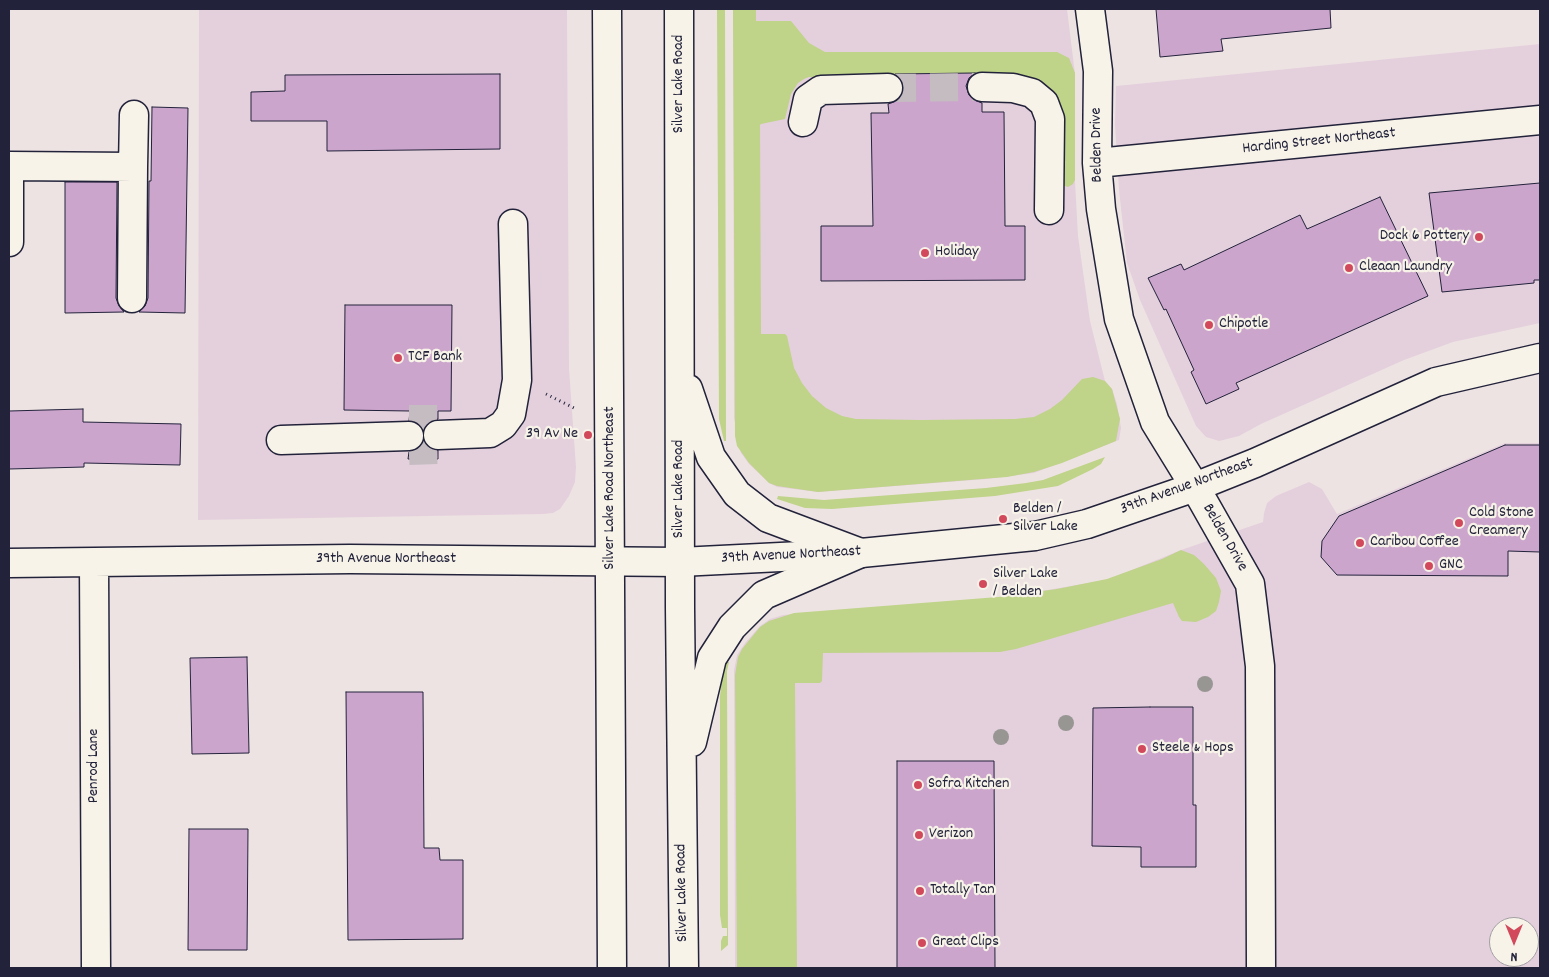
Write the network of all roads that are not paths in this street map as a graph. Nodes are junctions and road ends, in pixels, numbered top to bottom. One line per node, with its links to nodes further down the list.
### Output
1 (607, 9): 23 (main road, Silver Lake Road Northeast)
2 (679, 9): 17 (main road, Silver Lake Road)
3 (1090, 9): 9 (main road, Belden Drive)
4 (982, 87): 12 (main road)
5 (888, 88): 8 (main road)
6 (134, 115): 11 (main road)
7 (1540, 120): 9 (main road, Harding Street Northeast)
8 (803, 122)
9 (1097, 164): 21 (main road, Belden Drive)
10 (9, 167): 11 (main road); 14 (main road)
11 (133, 167): 15 (main road)
12 (1049, 210)
13 (513, 224): 19 (main road)
14 (9, 242)
15 (132, 298)
16 (1540, 358): 21 (main road, 39th Avenue Northeast)
17 (680, 366): 22 (main road); 24 (main road, Silver Lake Road)
18 (409, 435): 20 (main road)
19 (438, 435)
20 (281, 440)
21 (1195, 487): 22 (main road, 39th Avenue Northeast); 31 (main road, Belden Drive)
22 (861, 553): 24 (main road, 39th Avenue Northeast); 27 (main road)
23 (611, 560): 24 (main road, 39th Avenue Northeast); 26 (main road, 39th Avenue Northeast); 29 (main road, Silver Lake Road Northeast)
24 (680, 562): 27 (main road, Silver Lake Road)
25 (9, 563): 26 (main road, 39th Avenue Northeast)
26 (94, 563): 28 (main road, Penrod Lane)
27 (682, 788): 30 (main road, Silver Lake Road)
28 (96, 968)
29 (612, 968)
30 (684, 968)
31 (1261, 968)

